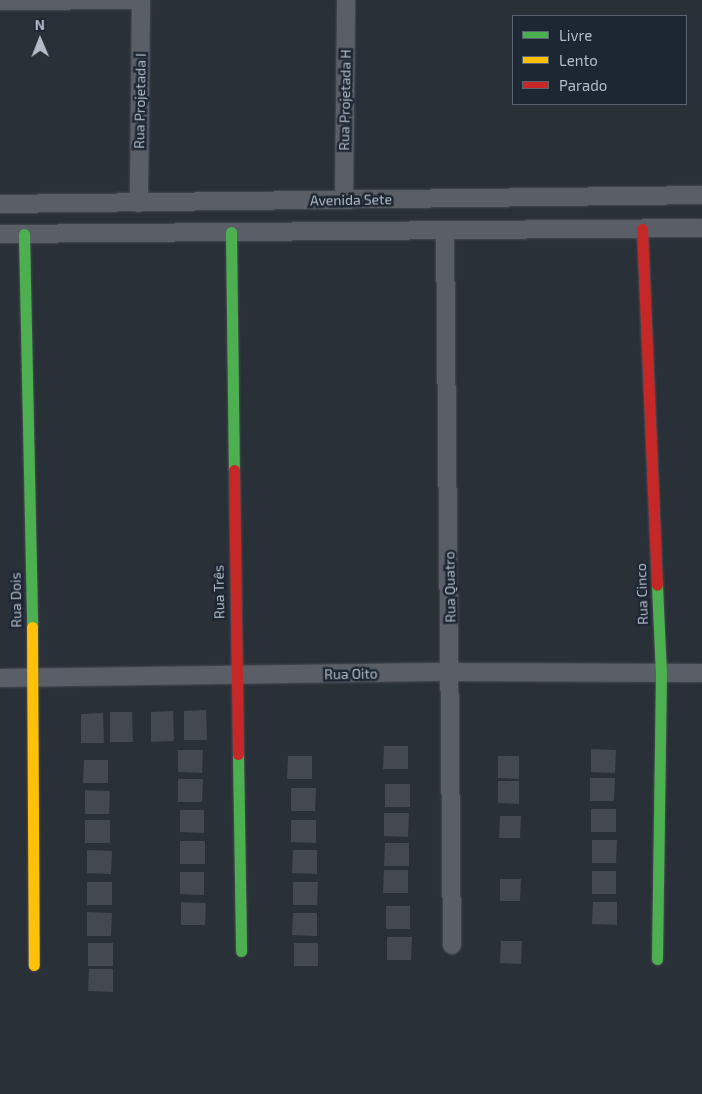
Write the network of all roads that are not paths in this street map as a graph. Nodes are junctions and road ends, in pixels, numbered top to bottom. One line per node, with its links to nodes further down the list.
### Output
1 (141, 0): 3 (street); 6 (street, Rua Projetada I)
2 (346, 0): 5 (street, Rua Projetada H)
3 (0, 1)
4 (702, 195): 5 (street, Avenida Sete)
5 (344, 200): 6 (street, Avenida Sete)
6 (139, 202): 7 (street, Avenida Sete)
7 (0, 204)
8 (642, 228): 9 (street); 10 (street); 16 (street, Rua Cinco)
9 (702, 228)
10 (445, 230): 11 (street); 14 (street, Rua Quatro)
11 (230, 232): 13 (street); 17 (street, Rua Três)
12 (0, 234): 13 (street)
13 (24, 234): 19 (street, Rua Dois)
14 (451, 672): 16 (street, Rua Oito); 17 (street, Rua Oito); 20 (street, Rua Quatro)
15 (702, 673): 16 (street, Rua Oito)
16 (661, 674): 22 (street, Rua Cinco)
17 (235, 676): 19 (street, Rua Oito); 21 (street, Rua Três)
18 (0, 678): 19 (street, Rua Oito)
19 (33, 678): 23 (street, Rua Dois)
20 (452, 945)
21 (241, 951)
22 (657, 959)
23 (34, 965)

